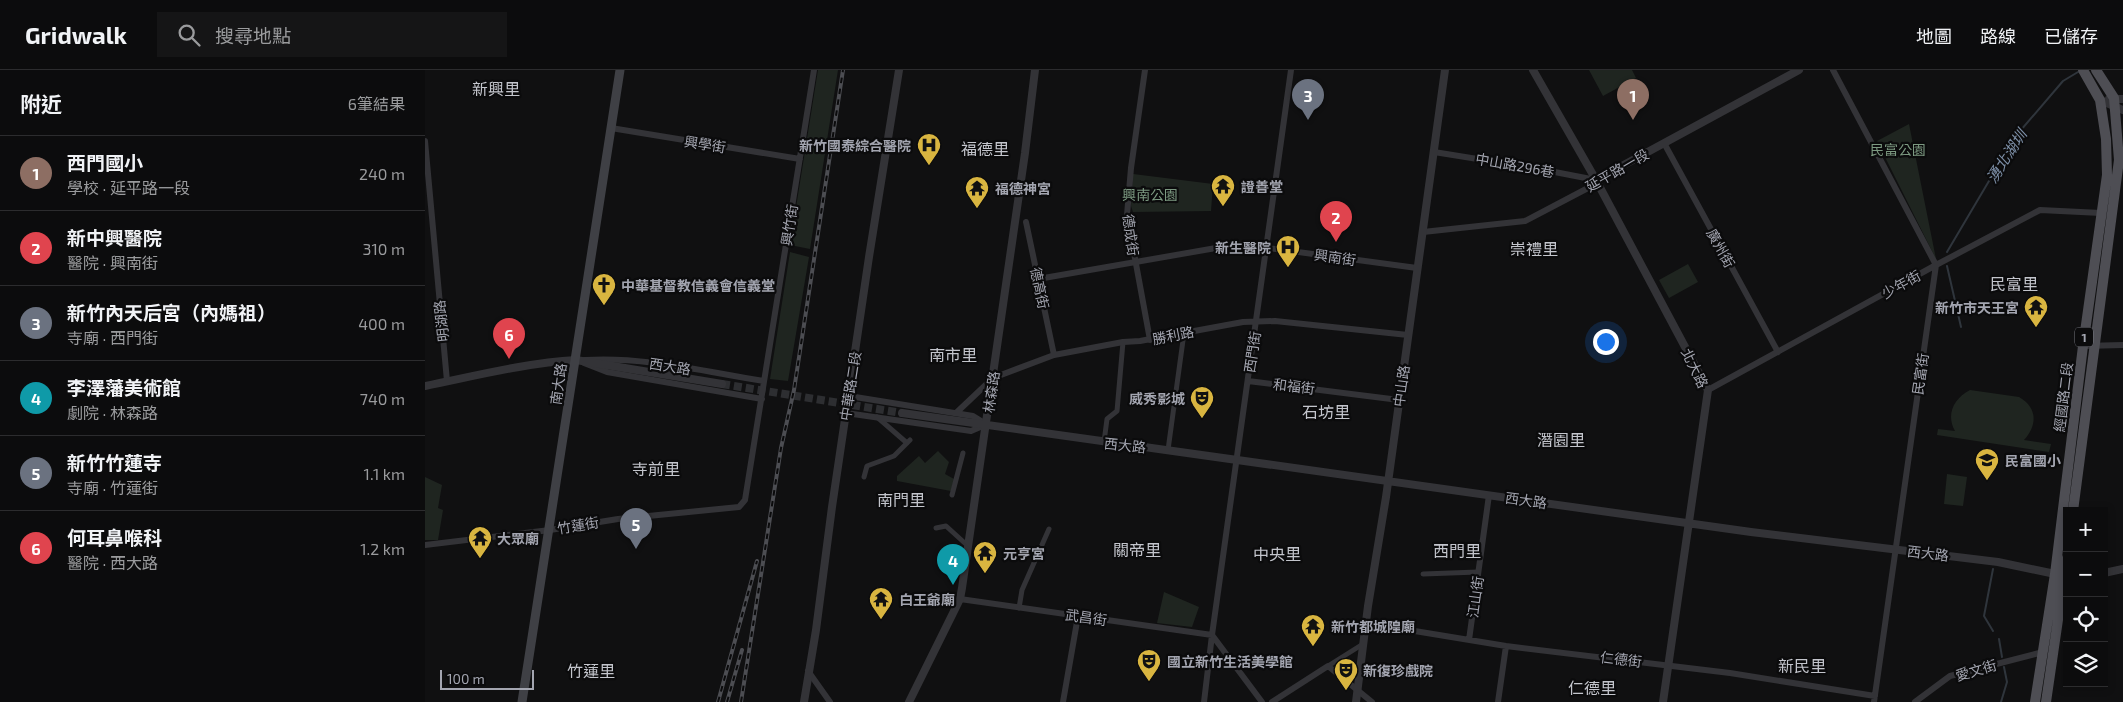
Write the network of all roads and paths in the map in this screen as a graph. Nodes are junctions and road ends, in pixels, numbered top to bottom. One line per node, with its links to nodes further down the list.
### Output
1 (620, 70): 15 (main road, 南大路)
2 (814, 70): 19 (street, 興竹街)
3 (899, 70): 47 (street, 中華路二段)
4 (1035, 70): 40 (street, 林森路)
5 (1145, 70): 25 (street, 德成街)
6 (1291, 70): 24 (street, 西門街)
7 (1445, 70): 18 (street, 中山路)
8 (1533, 70): 20 (street, 北大路)
9 (1799, 70): 17 (street, 延平路一段)
10 (1833, 70): 26 (street)
11 (2083, 70): 13 (main road, 經國路二段 / 1)
12 (2096, 70): 14 (main road, 經國路二段 / 1)
13 (2099, 100): 14 (street); 21 (main road, 經國路二段 / 1)
14 (2119, 103): 36 (main road, 經國路二段 / 1)
15 (611, 128): 19 (street, 興學街); 39 (main road, 南大路)
16 (425, 141): 41 (street, 明湖路)
17 (1664, 143): 20 (street, 延平路一段); 37 (street, 廣州街)
18 (1434, 152): 20 (street, 中山路296巷); 23 (street, 中山路)
19 (800, 159): 42 (street, 興竹街)
20 (1596, 180): 23 (street, 延平路一段); 46 (street, 北大路)
21 (2101, 213): 26 (street, 少年街); 35 (main road, 經國路二段 / 1)
22 (1027, 222): 28 (street, 德高街)
23 (1423, 232): 27 (street, 中山路)
24 (1267, 248): 25 (street, 興南街); 27 (street, 興南街); 29 (street, 西門街)
25 (1135, 262): 28 (street, 興南街); 32 (street, 德成街)
26 (1936, 264): 37 (street, 少年街); 70 (street, 民富街)
27 (1417, 268): 31 (street, 中山路)
28 (1038, 279): 38 (street, 德高街)
29 (1257, 322): 30 (street, 勝利路); 31 (street, 勝利路); 43 (street, 西門街)
30 (1184, 333): 32 (street, 勝利路); 56 (street)
31 (1408, 335): 49 (street, 中山路)
32 (1150, 340): 33 (street, 勝利路)
33 (1123, 342): 38 (street, 勝利路); 55 (street)
34 (2123, 344): 36 (street)
35 (2083, 346): 36 (street); 75 (main road, 經國路二段 / 1)
36 (2095, 346): 63 (main road, 經國路二段 / 1)
37 (1778, 352): 46 (street, 少年街)
38 (1054, 355): 40 (street, 勝利路)
39 (576, 360): 41 (street, 西大路); 42 (street, 西大路); 44 (street, 西大路); 48 (street, 西大路); 67 (main road, 南大路)
40 (993, 378): 51 (street, 勝利路); 54 (street, 林森路)
41 (447, 381): 45 (street, 西大路)
42 (765, 381): 48 (street, 興竹街)
43 (1247, 381): 49 (street, 和福街); 58 (street, 西門街)
44 (722, 384)
45 (425, 386)
46 (1708, 390): 64 (street, 北大路)
47 (849, 396): 50 (street, 中華路二段); 51 (street, 西大路)
48 (762, 399): 67 (street, 竹蓮街)
49 (1399, 400): 60 (street, 中山路)
50 (846, 412): 53 (street, 西大路); 87 (street, 中華路二段)
51 (956, 412): 54 (street, 西大路)
52 (902, 413): 54 (street, 西大路)
53 (877, 417): 54 (street, 西大路); 59 (street)
54 (986, 424): 55 (street, 西大路); 69 (street, 林森路)
55 (1104, 442): 56 (street, 西大路)
56 (1168, 450): 58 (street, 西大路)
57 (963, 453): 61 (street)
58 (1237, 460): 60 (street, 西大路); 80 (street, 西門街)
59 (864, 477)
60 (1388, 480): 62 (street, 西大路); 79 (street, 中山路)
61 (952, 495)
62 (1489, 495): 64 (street, 西大路); 72 (street, 江山街)
63 (2074, 507)
64 (1689, 523): 70 (street, 西大路); 85 (street, 北大路)
65 (935, 528): 69 (street)
66 (1049, 529): 77 (street)
67 (550, 530): 68 (street, 竹蓮街); 90 (main road, 南大路)
68 (425, 546)
69 (968, 546): 76 (street, 林森路)
70 (1896, 550): 75 (street, 西大路); 89 (street, 民富街)
71 (2123, 569): 73 (street)
72 (1478, 572): 74 (street); 81 (street, 江山街)
73 (2108, 572)
74 (1423, 574)
75 (2062, 576): 84 (main road, 經國路二段 / 1); 104 (main road, 經國路二段 / 1)
76 (960, 599): 77 (street, 武昌街); 93 (street, 林森路)
77 (1019, 608): 78 (street, 武昌街)
78 (1078, 616): 80 (street, 武昌街); 94 (street)
79 (1366, 623): 81 (street, 仁德街); 82 (street, 中山路)
80 (1211, 635): 95 (street, 西門街); 96 (street)
81 (1469, 640): 83 (street, 仁德街)
82 (1363, 644): 86 (street); 88 (street, 中山路)
83 (1507, 646): 85 (street, 仁德街); 100 (street)
84 (2043, 652): 102 (street, 愛文街); 103 (main road, 經國路二段 / 1)
85 (1668, 665): 89 (street, 仁德街); 101 (street, 北大路)
86 (1328, 666): 88 (street); 97 (street)
87 (808, 671): 91 (street, 中華路二段); 92 (street)
88 (1357, 690): 98 (street, 中山路); 99 (street)
89 (1875, 699)
90 (522, 702)
91 (803, 702)
92 (830, 702)
93 (909, 702)
94 (1063, 702)
95 (1204, 702)
96 (1262, 702)
97 (1272, 702)
98 (1356, 702)
99 (1372, 702)
100 (1498, 702)
101 (1663, 702)
102 (1915, 702)
103 (2035, 702)
104 (2046, 702)

